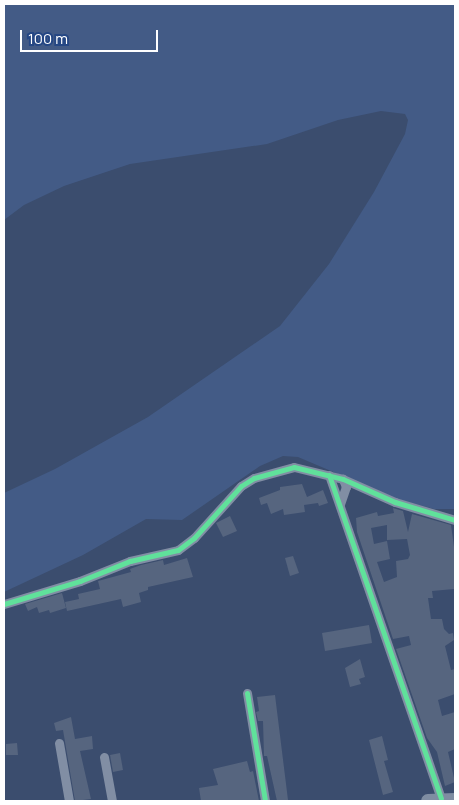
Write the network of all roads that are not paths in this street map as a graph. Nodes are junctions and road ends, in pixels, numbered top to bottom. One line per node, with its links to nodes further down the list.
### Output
1 (328, 475): 2 (street); 3 (street); 5 (street)
2 (343, 479): 3 (street); 4 (street)
3 (340, 504): 9 (street)
4 (455, 520)
5 (4, 604)
6 (247, 692): 13 (street)
7 (59, 743): 11 (street)
8 (104, 757): 12 (street)
9 (434, 800): 10 (main road)
10 (455, 800)
11 (70, 801)
12 (112, 801)
13 (265, 801)

